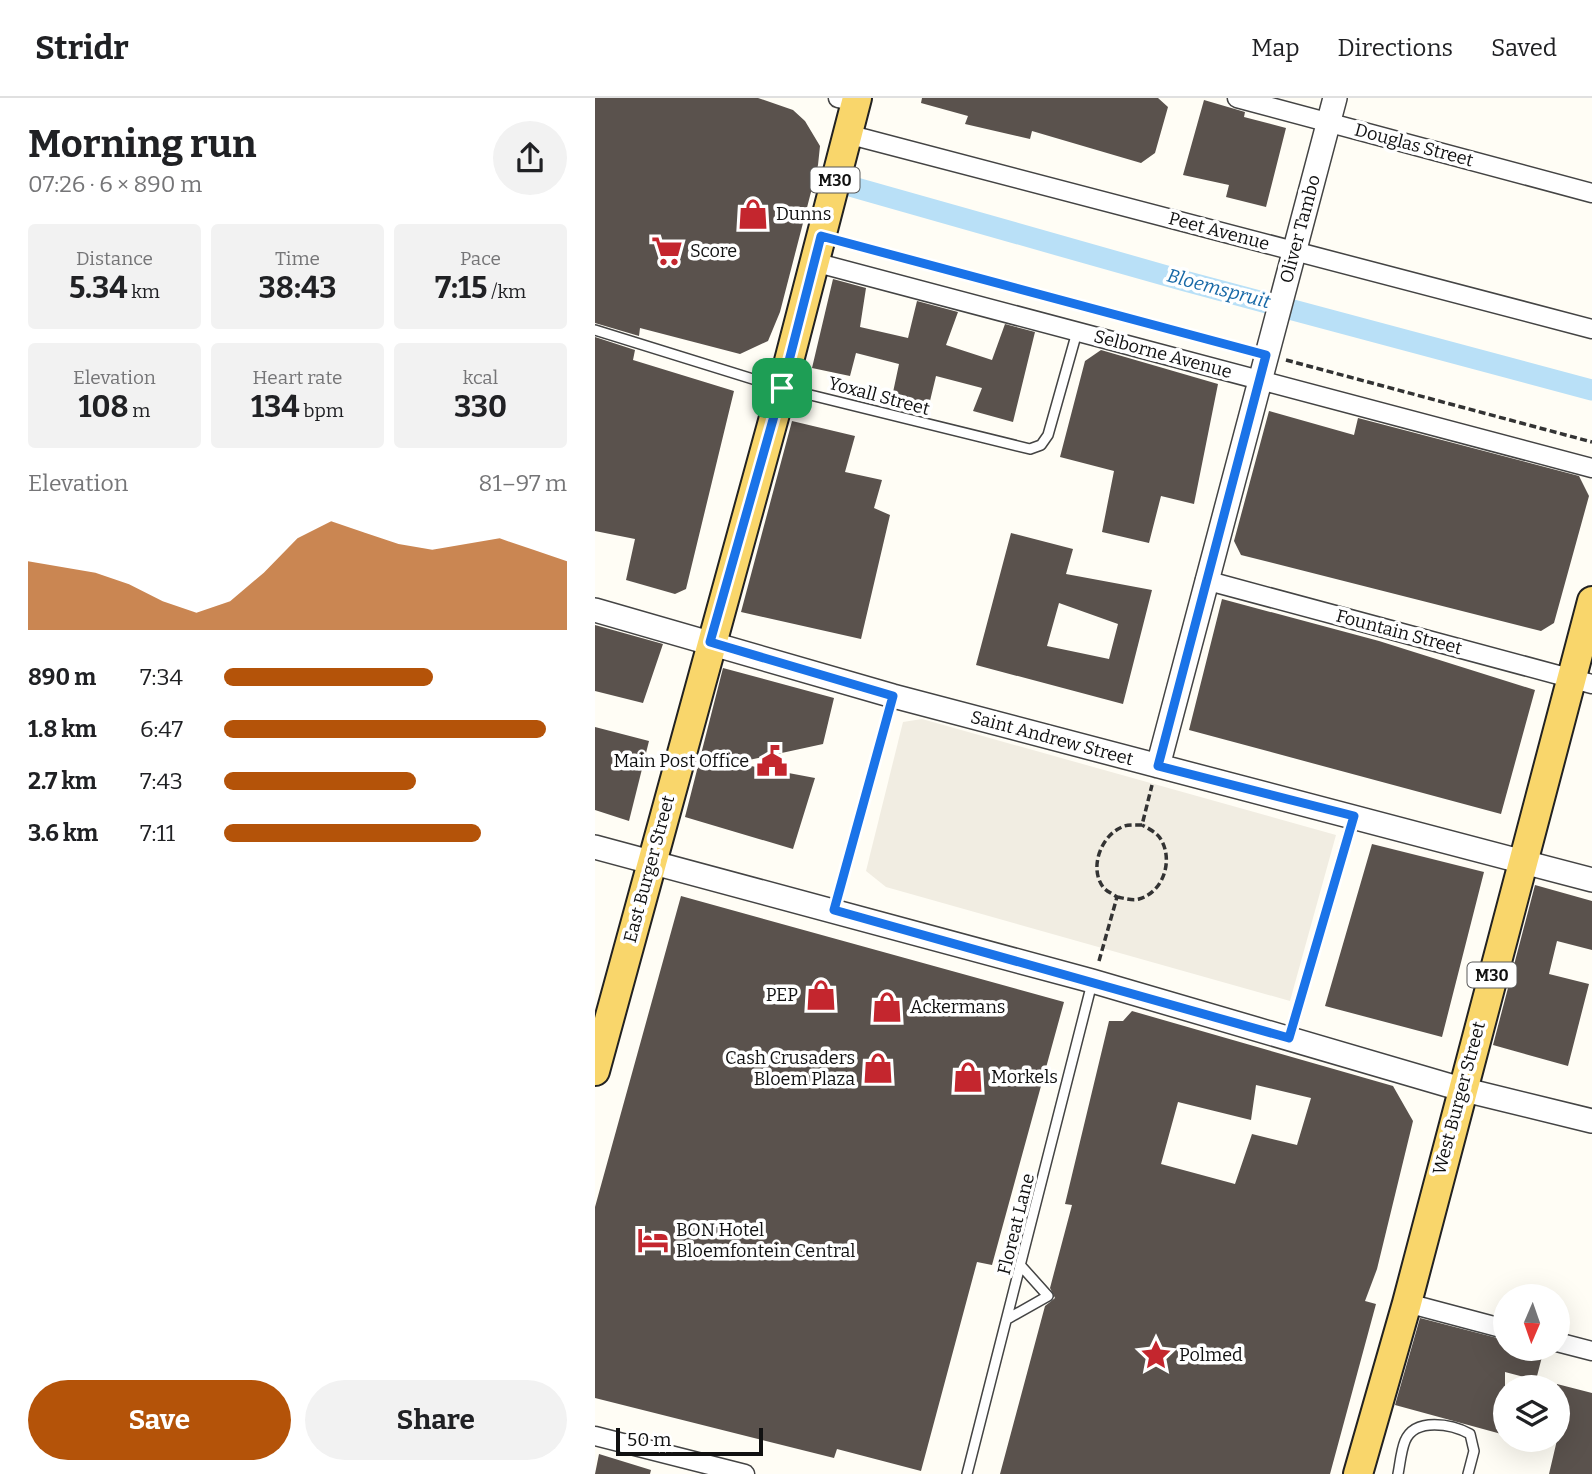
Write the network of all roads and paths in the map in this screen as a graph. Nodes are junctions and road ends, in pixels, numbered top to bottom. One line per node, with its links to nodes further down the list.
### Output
1 (1237, 98): 4 (street, Douglas Street)
2 (1335, 98): 4 (street, Oliver Tambo)
3 (850, 99): 5 (main road, M30)
4 (1328, 122): 6 (street, Douglas Street); 8 (street, Oliver Tambo)
5 (847, 134): 7 (main road, M30); 8 (street, Peet Avenue)
6 (1592, 193)
7 (818, 249): 11 (street, Selborne Avenue); 12 (path); 14 (main road, East Burger Street / M30)
8 (1291, 260): 9 (street, Peet Avenue); 12 (street, Oliver Tambo)
9 (1592, 329)
10 (595, 330): 14 (lane, Yoxall Street)
11 (1077, 332): 13 (street, Selborne Avenue); 14 (lane, Yoxall Street)
12 (1266, 355): 13 (street, Oliver Tambo); 15 (path)
13 (1258, 380): 16 (street, Selborne Avenue); 17 (street, Oliver Tambo)
14 (782, 388): 20 (main road, East Burger Street / M30)
15 (1592, 442)
16 (1592, 468)
17 (1205, 580): 21 (street, Fountain Street); 23 (street, Oliver Tambo)
18 (1592, 601): 21 (main road, West Burger Street / M30)
19 (595, 610): 20 (street, Saint Andrew Street)
20 (710, 642): 22 (street, Saint Andrew Street); 27 (main road, East Burger Street / M30)
21 (1581, 681): 28 (main road, West Burger Street / M30)
22 (893, 696): 23 (street, Saint Andrew Street); 31 (lane)
23 (1158, 766): 24 (street, Saint Andrew Street); 25 (path)
24 (1354, 816): 28 (street, Saint Andrew Street); 33 (lane)
25 (1142, 825): 30 (path); 30 (path)
26 (595, 847): 27 (street)
27 (651, 861): 31 (street); 34 (main road, East Burger Street / M30)
28 (1523, 862): 29 (street, Saint Andrew Street); 35 (main road, West Burger Street / M30)
29 (1592, 880)
30 (1117, 897): 32 (path)
31 (834, 910): 32 (street)
32 (1092, 981): 33 (street); 37 (lane, Floreat Lane)
33 (1289, 1038): 35 (street)
34 (595, 1071)
35 (1461, 1089): 36 (street); 38 (main road, West Burger Street / M30)
36 (1592, 1121)
37 (1022, 1266): 39 (lane, Floreat Lane); 39 (lane)
38 (1407, 1303): 40 (street); 46 (main road, West Burger Street / M30)
39 (1009, 1318): 45 (lane, Floreat Lane)
40 (1493, 1326)
41 (1570, 1345): 42 (street)
42 (1592, 1351)
43 (595, 1436): 44 (street)
44 (745, 1474)
45 (967, 1474)
46 (1358, 1474)
47 (1398, 1474): 48 (lane)
48 (1468, 1474)

